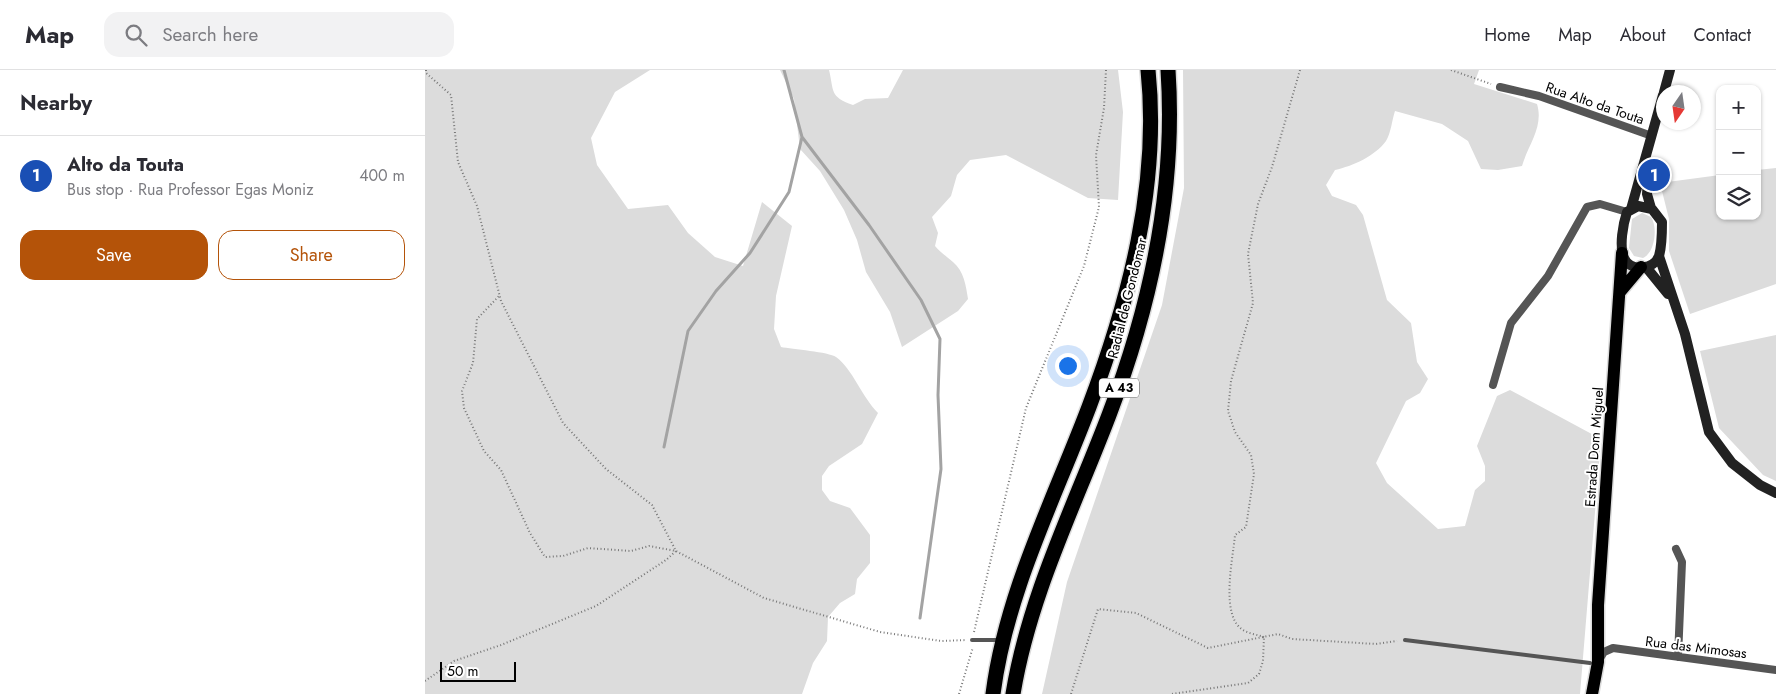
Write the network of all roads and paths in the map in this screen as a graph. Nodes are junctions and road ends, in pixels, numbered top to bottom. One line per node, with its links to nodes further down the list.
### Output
1 (425, 70): 18 (path)
2 (1106, 70): 27 (path)
3 (1148, 70): 28 (highway, Radial de Gondomar / A 43)
4 (1168, 70): 37 (highway, Radial de Gondomar / A 43)
5 (1300, 70): 26 (path)
6 (1451, 70): 9 (path)
7 (1671, 70): 8 (main road)
8 (1667, 85)
9 (1500, 87): 11 (street, Rua Alto da Touta)
10 (1656, 122): 11 (main road)
11 (1652, 136): 12 (main road); 13 (main road)
12 (1651, 208): 13 (main road); 15 (main road)
13 (1629, 211): 14 (main road); 20 (street)
14 (1623, 253): 16 (main road); 17 (main road, Estrada Dom Miguel)
15 (1659, 256): 16 (main road); 19 (main road)
16 (1644, 267): 17 (main road); 19 (main road)
17 (1620, 292): 24 (main road, Estrada Dom Miguel)
18 (499, 296): 23 (path); 23 (path)
19 (1676, 305): 21 (main road)
20 (1493, 385)
21 (1776, 493)
22 (1675, 549): 31 (street)
23 (676, 551): 27 (path); 34 (path)
24 (1598, 605): 25 (main road, Estrada Dom Miguel); 32 (main road, Estrada Dom Miguel)
25 (1599, 633): 30 (street); 32 (main road, Estrada Dom Miguel)
26 (1264, 636): 29 (path); 38 (path); 39 (path)
27 (972, 640): 28 (lane); 35 (path)
28 (1002, 640): 36 (highway, Radial de Gondomar / A 43)
29 (1405, 640): 32 (lane)
30 (1613, 648): 31 (street, Rua das Mimosas); 32 (street)
31 (1678, 657): 33 (street, Rua das Mimosas)
32 (1593, 663): 40 (main road, Estrada Dom Miguel)
33 (1776, 670)
34 (425, 681)
35 (959, 694)
36 (993, 694)
37 (1013, 694)
38 (1071, 694)
39 (1173, 694)
40 (1592, 694)

